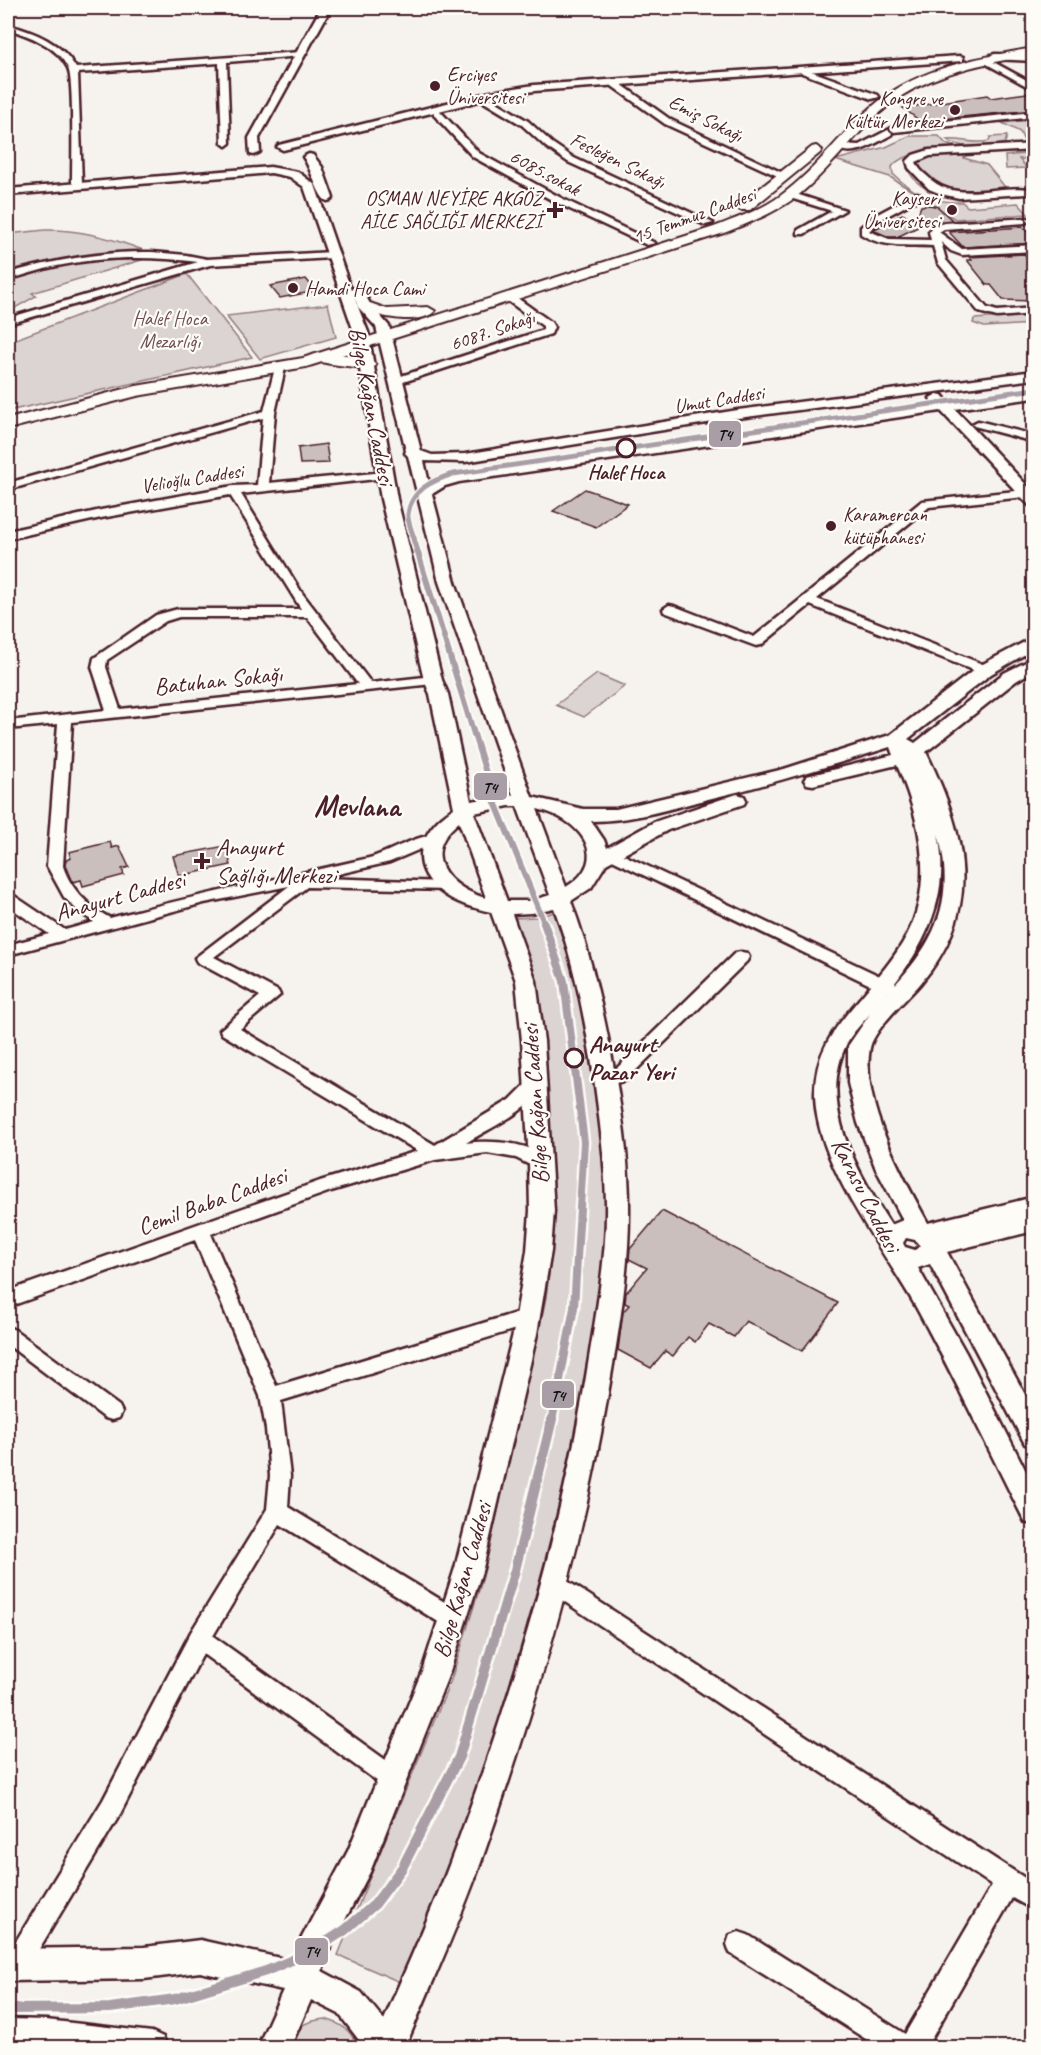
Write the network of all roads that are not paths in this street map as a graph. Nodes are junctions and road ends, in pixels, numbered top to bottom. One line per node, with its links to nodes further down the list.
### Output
1 (326, 8): 6 (street)
2 (338, 8): 14 (street)
3 (8, 27): 12 (street)
4 (1034, 44): 7 (main road, 15 Temmuz Caddesi)
5 (1034, 51): 10 (main road, 15 Temmuz Caddesi)
6 (301, 54): 9 (street); 27 (street)
7 (959, 58): 10 (main road); 11 (main road, 15 Temmuz Caddesi); 24 (street, Bilge Kağan Caddesi)
8 (1034, 58): 10 (street)
9 (223, 60): 12 (street); 22 (street)
10 (985, 60): 15 (main road, 15 Temmuz Caddesi); 17 (street)
11 (927, 69): 13 (street); 15 (main road); 18 (main road, 15 Temmuz Caddesi)
12 (74, 71): 30 (street)
13 (805, 71): 16 (street); 18 (street)
14 (304, 72)
15 (948, 72): 23 (main road, 15 Temmuz Caddesi)
16 (615, 84): 19 (street); 29 (street, Emiş Sokağı)
17 (1034, 88)
18 (875, 97): 23 (main road, 15 Temmuz Caddesi)
19 (487, 100): 20 (street); 36 (street, Fesleğen Sokağı)
20 (437, 113): 26 (street); 39 (street, 6085.sokak)
21 (1034, 114): 23 (street)
22 (225, 143)
23 (834, 143): 29 (main road, 15 Temmuz Caddesi); 33 (main road, 15 Temmuz Caddesi)
24 (280, 145): 26 (street); 27 (street, Bilge Kağan Caddesi)
25 (1034, 147): 32 (street)
26 (308, 155): 28 (street); 45 (street, Bilge Kağan Caddesi)
27 (250, 156): 28 (street); 30 (street, Bilge Kağan Caddesi)
28 (271, 170): 31 (street, Bilge Kağan Caddesi); 41 (street, Bilge Kağan Caddesi)
29 (785, 176): 36 (main road, 15 Temmuz Caddesi)
30 (77, 183): 31 (street, Bilge Kağan Caddesi)
31 (8, 190)
32 (1027, 191)
33 (790, 195): 37 (street); 44 (main road, 15 Temmuz Caddesi)
34 (917, 196): 38 (street)
35 (1025, 220): 38 (street)
36 (708, 223): 39 (main road, 15 Temmuz Caddesi)
37 (801, 232)
38 (936, 239): 40 (street); 47 (street)
39 (650, 243): 46 (main road, 15 Temmuz Caddesi)
40 (1034, 248)
41 (332, 255): 42 (street); 49 (street, Bilge Kağan Caddesi)
42 (209, 261): 43 (street); 48 (street)
43 (8, 276)
44 (509, 297): 49 (main road, 15 Temmuz Caddesi); 52 (street, 6087. Sokağı)
45 (364, 304): 46 (main road); 49 (street, Bilge Kağan Caddesi)
46 (428, 311): 49 (main road, 15 Temmuz Caddesi)
47 (1034, 311)
48 (8, 321)
49 (372, 341): 50 (main road); 52 (street, Bilge Kağan Caddesi); 59 (main road); 64 (street, Bilge Kağan Caddesi)
50 (280, 368): 58 (street); 60 (main road)
51 (1034, 375): 53 (street, Umut Caddesi)
52 (396, 381): 63 (street, Bilge Kağan Caddesi)
53 (944, 387): 54 (street, Umut Caddesi); 56 (street)
54 (929, 389): 57 (street); 63 (street, Umut Caddesi)
55 (1034, 394): 56 (street, Umut Caddesi)
56 (960, 404): 57 (street, Umut Caddesi); 61 (street)
57 (944, 406): 68 (street); 69 (street, Umut Caddesi)
58 (269, 413): 65 (street); 66 (street)
59 (8, 415)
60 (8, 424)
61 (978, 424): 62 (street); 68 (street)
62 (1034, 439)
63 (412, 453): 69 (street, Bilge Kağan Caddesi)
64 (385, 475): 66 (street, Velioğlu Caddesi); 77 (street, Bilge Kağan Caddesi)
65 (8, 486)
66 (262, 486): 67 (street, Velioğlu Caddesi)
67 (233, 490): 70 (street, Velioğlu Caddesi); 73 (street)
68 (1031, 492): 71 (street)
69 (424, 493): 83 (street, Bilge Kağan Caddesi)
70 (8, 535)
71 (808, 600): 72 (street); 76 (street)
72 (669, 609)
73 (311, 613): 78 (street); 79 (street)
74 (1034, 642): 76 (street)
75 (1034, 663): 82 (street)
76 (985, 670): 82 (street)
77 (433, 680): 78 (street, Batuhan Sokağı); 85 (street, Bilge Kağan Caddesi)
78 (367, 687): 79 (street, Batuhan Sokağı)
79 (114, 713): 80 (street, Batuhan Sokağı)
80 (65, 718): 81 (street, Batuhan Sokağı); 94 (street)
81 (8, 725)
82 (904, 750): 84 (street); 87 (street); 98 (street, Karasu Caddesi)
83 (525, 801): 84 (street); 85 (street); 91 (street, Bilge Kağan Caddesi)
84 (560, 809): 87 (street)
85 (464, 810): 86 (street); 93 (street, Bilge Kağan Caddesi)
86 (432, 839): 89 (street); 90 (street)
87 (603, 857): 91 (street); 98 (street)
88 (303, 883): 89 (street); 90 (street); 101 (street)
89 (281, 884): 94 (street, Anayurt Caddesi)
90 (445, 886): 93 (street)
91 (561, 898): 93 (street); 99 (street, Bilge Kağan Caddesi)
92 (8, 899): 95 (street)
93 (500, 907): 100 (street, Bilge Kağan Caddesi)
94 (110, 924): 95 (street, Anayurt Caddesi)
95 (63, 936): 96 (street, Anayurt Caddesi)
96 (8, 950)
97 (741, 957): 99 (street)
98 (890, 988): 106 (street, Karasu Caddesi); 107 (street, Karasu Caddesi)
99 (605, 1080): 116 (street, Bilge Kağan Caddesi)
100 (534, 1086): 101 (street, Cemil Baba Caddesi); 102 (street, Bilge Kağan Caddesi)
101 (435, 1153): 102 (street, Cemil Baba Caddesi); 105 (street, Cemil Baba Caddesi)
102 (540, 1163): 109 (street, Bilge Kağan Caddesi)
103 (1034, 1206): 106 (street)
104 (1034, 1222): 106 (street)
105 (201, 1231): 108 (street, Cemil Baba Caddesi); 111 (street)
106 (927, 1240): 107 (street); 113 (street, Karasu Caddesi)
107 (892, 1248): 115 (street, Karasu Caddesi)
108 (8, 1299)
109 (529, 1317): 111 (street); 117 (street, Bilge Kağan Caddesi)
110 (8, 1335): 112 (street)
111 (270, 1396): 114 (street)
112 (112, 1412)
113 (1034, 1436)
114 (277, 1511): 117 (street); 118 (street)
115 (1034, 1514)
116 (555, 1583): 120 (street); 128 (street, Bilge Kağan Caddesi)
117 (453, 1618): 119 (street, Bilge Kağan Caddesi)
118 (199, 1639): 119 (street); 123 (street)
119 (393, 1779): 124 (street, Bilge Kağan Caddesi)
120 (1008, 1881): 121 (street); 130 (street)
121 (1034, 1898)
122 (739, 1944): 129 (street)
123 (11, 1965): 124 (street)
124 (304, 1979): 127 (street, Bilge Kağan Caddesi); 128 (street)
125 (8, 2035): 126 (street)
126 (152, 2048)
127 (273, 2048)
128 (388, 2048)
129 (904, 2048)
130 (911, 2048)

